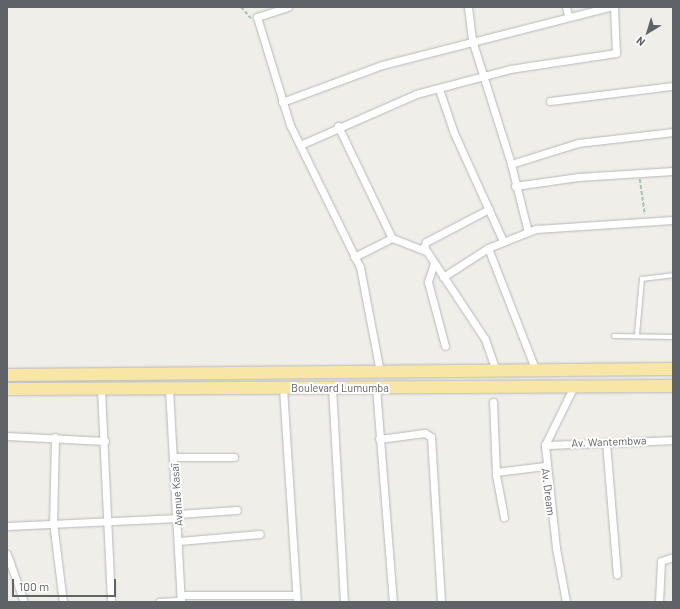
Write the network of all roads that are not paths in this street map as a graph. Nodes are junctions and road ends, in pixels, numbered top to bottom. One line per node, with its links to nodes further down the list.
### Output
1 (288, 7): 12 (street)
2 (468, 7): 7 (street)
3 (566, 7): 6 (street)
4 (610, 7): 6 (street)
5 (614, 7): 8 (street)
6 (568, 15): 7 (street)
7 (472, 40): 8 (street); 12 (street)
8 (482, 76): 10 (street); 16 (street)
9 (673, 86): 11 (street)
10 (439, 89): 13 (street); 19 (street)
11 (550, 101)
12 (282, 102): 15 (street)
13 (338, 126): 15 (street); 22 (street)
14 (673, 132): 16 (street)
15 (300, 145): 26 (street)
16 (511, 164): 18 (street)
17 (673, 171): 18 (street)
18 (515, 186): 21 (street)
19 (489, 210): 23 (street); 25 (street)
20 (673, 220): 21 (street)
21 (528, 232): 23 (street)
22 (392, 238): 25 (street); 26 (street)
23 (503, 241): 24 (street)
24 (488, 248): 29 (street); 36 (street)
25 (426, 251): 27 (street)
26 (354, 257): 37 (street)
27 (434, 263): 29 (street); 33 (street)
28 (673, 275): 30 (lane)
29 (444, 277): 35 (street)
30 (638, 335): 31 (lane); 32 (lane)
31 (614, 336)
32 (672, 337)
33 (445, 346)
34 (673, 369): 36 (highway, Boulevard Lumumba)
35 (496, 371): 36 (highway, Boulevard Lumumba); 37 (highway, Boulevard Lumumba)
36 (536, 371)
37 (380, 372): 38 (highway, Boulevard Lumumba)
38 (7, 375)
39 (673, 386): 43 (highway, Boulevard Lumumba)
40 (332, 387): 41 (highway, Boulevard Lumumba); 42 (highway, Boulevard Lumumba); 77 (street)
41 (376, 387): 43 (highway, Boulevard Lumumba); 50 (street)
42 (283, 388): 46 (highway, Boulevard Lumumba); 70 (street)
43 (573, 388): 54 (street, Av. Dream)
44 (7, 389): 45 (highway, Boulevard Lumumba)
45 (101, 389): 46 (highway, Boulevard Lumumba); 52 (street)
46 (169, 389): 55 (street, Avenue Kasaï)
47 (493, 402): 58 (street)
48 (7, 436): 49 (street)
49 (56, 437): 52 (street); 63 (street)
50 (379, 439): 78 (street); 79 (street)
51 (673, 440): 53 (street, Av. Wantembwa)
52 (105, 441): 62 (street)
53 (606, 442): 54 (street, Av. Wantembwa); 69 (street)
54 (545, 445): 57 (street, Av. Dream)
55 (174, 457): 56 (street); 60 (street, Avenue Kasaï)
56 (234, 457)
57 (545, 466): 58 (street); 80 (street, Av. Dream)
58 (496, 472): 61 (street)
59 (237, 510): 60 (street)
60 (179, 516): 62 (street); 66 (street, Avenue Kasaï)
61 (504, 517)
62 (106, 519): 63 (street); 75 (street)
63 (53, 522): 64 (street); 74 (street)
64 (7, 526)
65 (260, 534): 66 (street)
66 (180, 541): 71 (street, Avenue Kasaï)
67 (7, 554): 73 (street)
68 (673, 557): 81 (street)
69 (617, 575)
70 (296, 598): 72 (street)
71 (181, 599): 72 (street); 76 (street)
72 (207, 599)
73 (24, 602)
74 (62, 602)
75 (111, 602)
76 (159, 602)
77 (344, 602)
78 (393, 602)
79 (441, 602)
80 (566, 602)
81 (659, 602)

